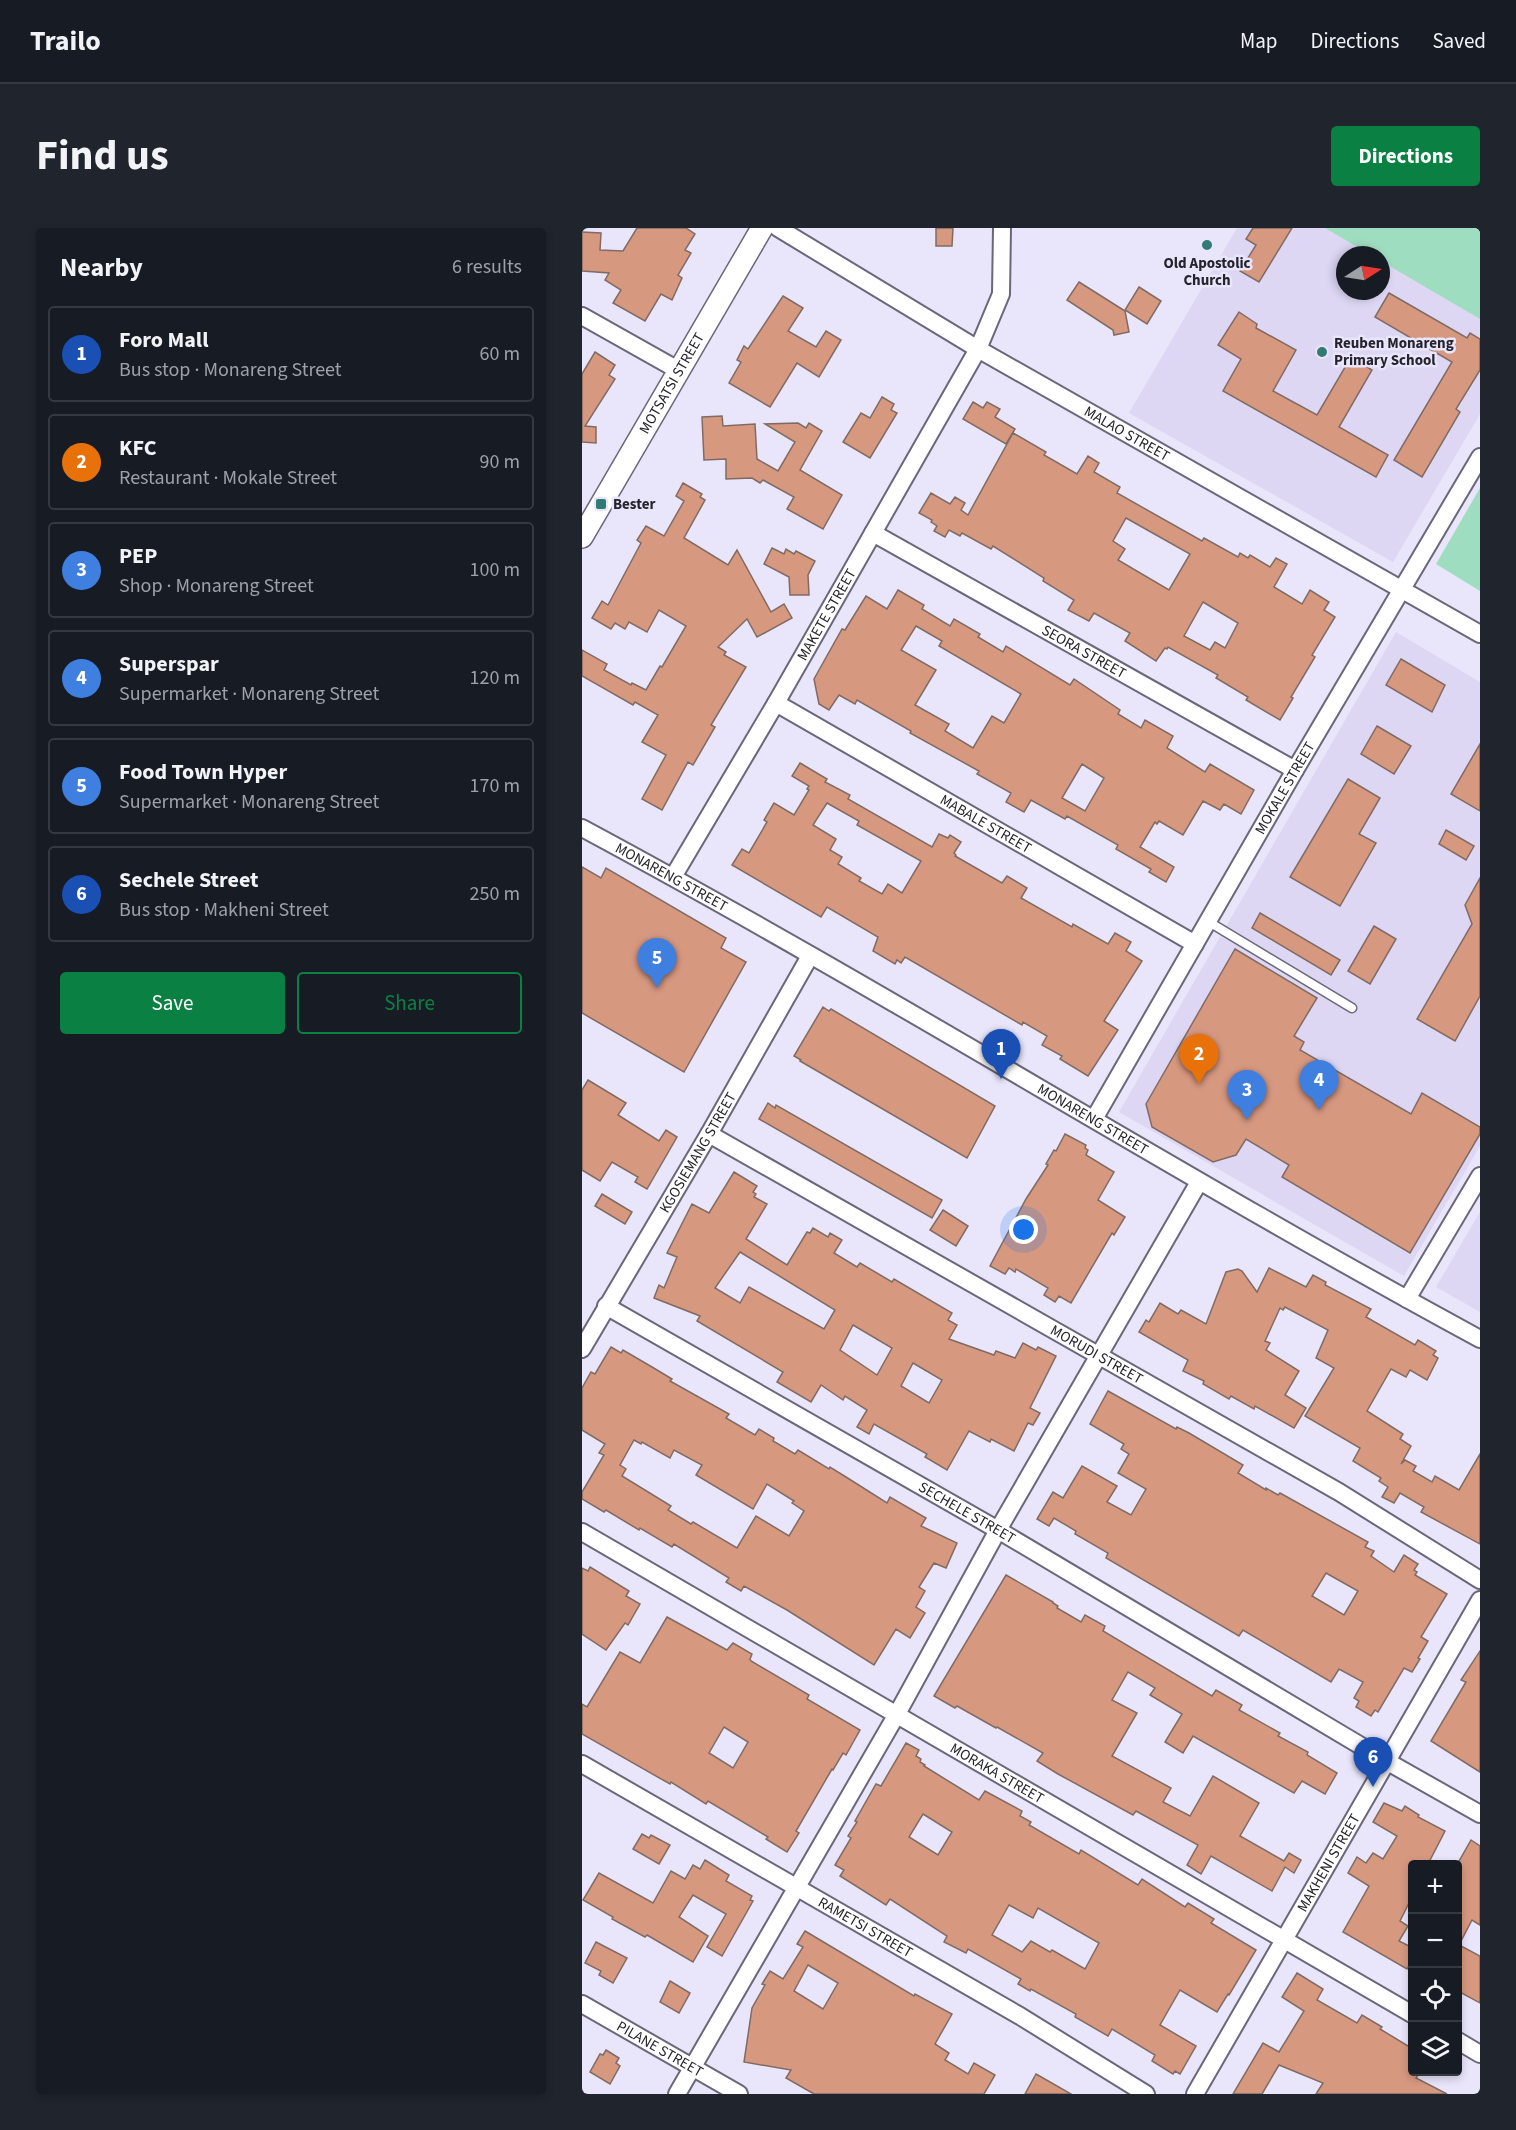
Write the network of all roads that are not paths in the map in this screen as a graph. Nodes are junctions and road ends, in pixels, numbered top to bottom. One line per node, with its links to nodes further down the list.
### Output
1 (762, 228): 6 (street, MOTSATSI STREET)
2 (778, 228): 5 (street, MALAO STREET)
3 (1002, 228): 5 (street, MAKETE STREET)
4 (582, 316): 6 (street)
5 (978, 349): 8 (street, MAKETE STREET); 10 (street, MALAO STREET)
6 (678, 370): 9 (street, MOTSATSI STREET)
7 (1480, 457): 10 (street, MOKALE STREET)
8 (873, 533): 12 (street, MAKETE STREET); 13 (street, SEORA STREET)
9 (582, 537)
10 (1402, 591): 11 (street, MALAO STREET); 13 (street, MOKALE STREET)
11 (1480, 634)
12 (776, 703): 15 (street, MAKETE STREET); 17 (street, MABALE STREET)
13 (1295, 770): 16 (street, MOKALE STREET)
14 (582, 828): 15 (street, MONARENG STREET)
15 (673, 877): 18 (street, MONARENG STREET)
16 (1209, 922): 17 (street, MOKALE STREET); 19 (lane)
17 (1196, 944): 20 (street, MOKALE STREET)
18 (810, 956): 20 (street, MONARENG STREET); 21 (street, KGOSIEMANG STREET)
19 (1352, 1008)
20 (1094, 1119): 23 (street, MONARENG STREET)
21 (709, 1134): 25 (street, KGOSIEMANG STREET); 28 (street, MORUDI STREET)
22 (1480, 1176): 24 (street)
23 (1199, 1182): 24 (street, MONARENG STREET); 28 (street)
24 (1407, 1299): 26 (street, MONARENG STREET)
25 (606, 1306): 27 (street, KGOSIEMANG STREET); 29 (street, SECHELE STREET)
26 (1480, 1339)
27 (582, 1349)
28 (1100, 1355): 29 (street); 31 (street, MORUDI STREET)
29 (998, 1530): 33 (street); 34 (street, SECHELE STREET)
30 (582, 1532): 33 (street, MORAKA STREET)
31 (1480, 1580)
32 (1480, 1600): 34 (street, MAKHENI STREET)
33 (897, 1714): 37 (street); 38 (street, MORAKA STREET)
34 (1388, 1762): 36 (street, SECHELE STREET); 38 (street, MAKHENI STREET)
35 (582, 1764): 37 (street, RAMETSI STREET)
36 (1480, 1814)
37 (797, 1887): 43 (street); 46 (street, RAMETSI STREET)
38 (1284, 1940): 40 (street, MORAKA STREET); 47 (street, MAKHENI STREET)
39 (582, 2004): 43 (street, PILANE STREET)
40 (1408, 2011)
41 (1462, 2043): 42 (street)
42 (1480, 2054)
43 (693, 2067): 44 (street); 45 (street, PILANE STREET)
44 (677, 2094)
45 (739, 2094)
46 (1146, 2094)
47 (1195, 2094)

